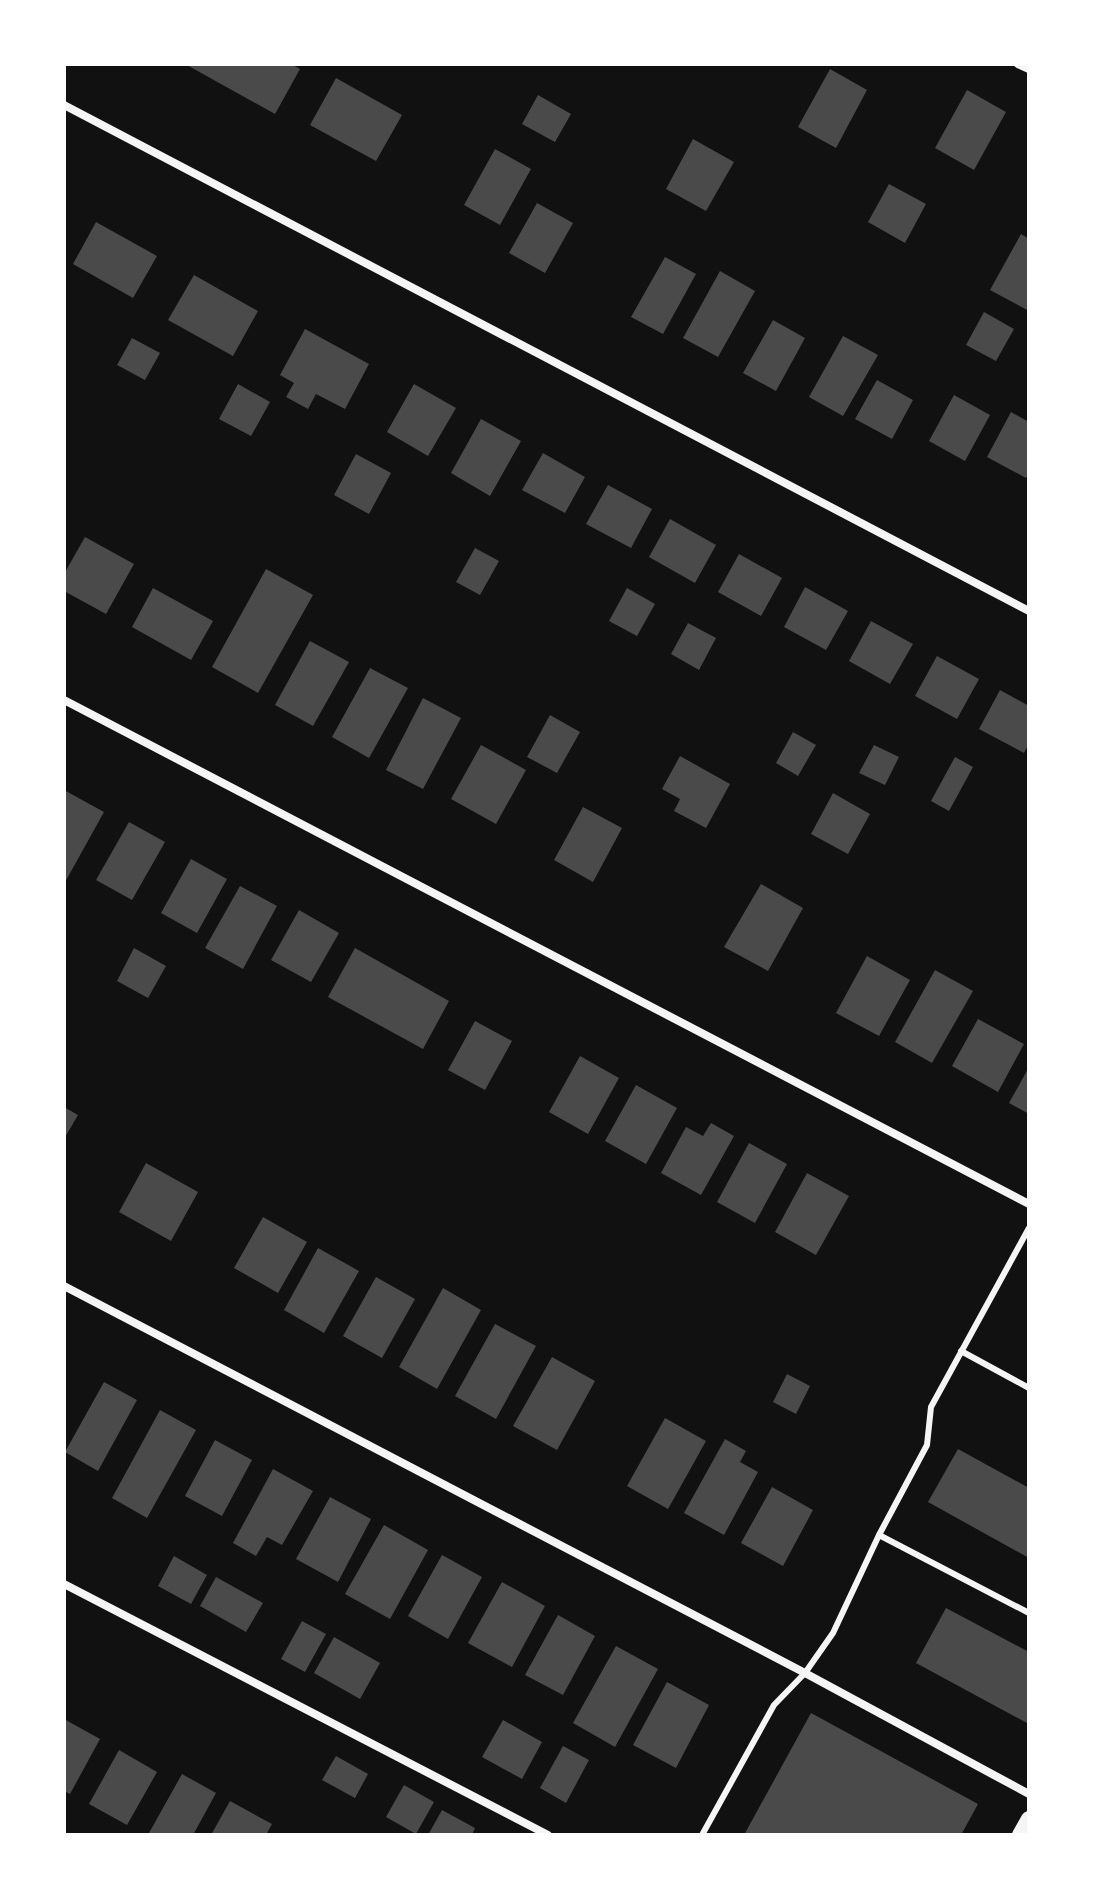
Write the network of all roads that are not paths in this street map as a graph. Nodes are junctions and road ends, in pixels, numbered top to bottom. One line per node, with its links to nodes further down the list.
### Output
1 (1018, 64): 2 (street)
2 (1029, 69)
3 (64, 105): 4 (street)
4 (1029, 611)
5 (64, 700): 6 (street)
6 (1029, 1204)
7 (1029, 1228): 9 (lane)
8 (64, 1286): 14 (street)
9 (961, 1351): 10 (lane); 11 (lane)
10 (1029, 1388)
11 (879, 1535): 13 (lane); 14 (lane)
12 (64, 1584): 17 (street)
13 (1029, 1613)
14 (805, 1673): 15 (street); 18 (lane)
15 (1029, 1794)
16 (1029, 1819): 19 (main road)
17 (548, 1835)
18 (702, 1835)
19 (1020, 1835)

